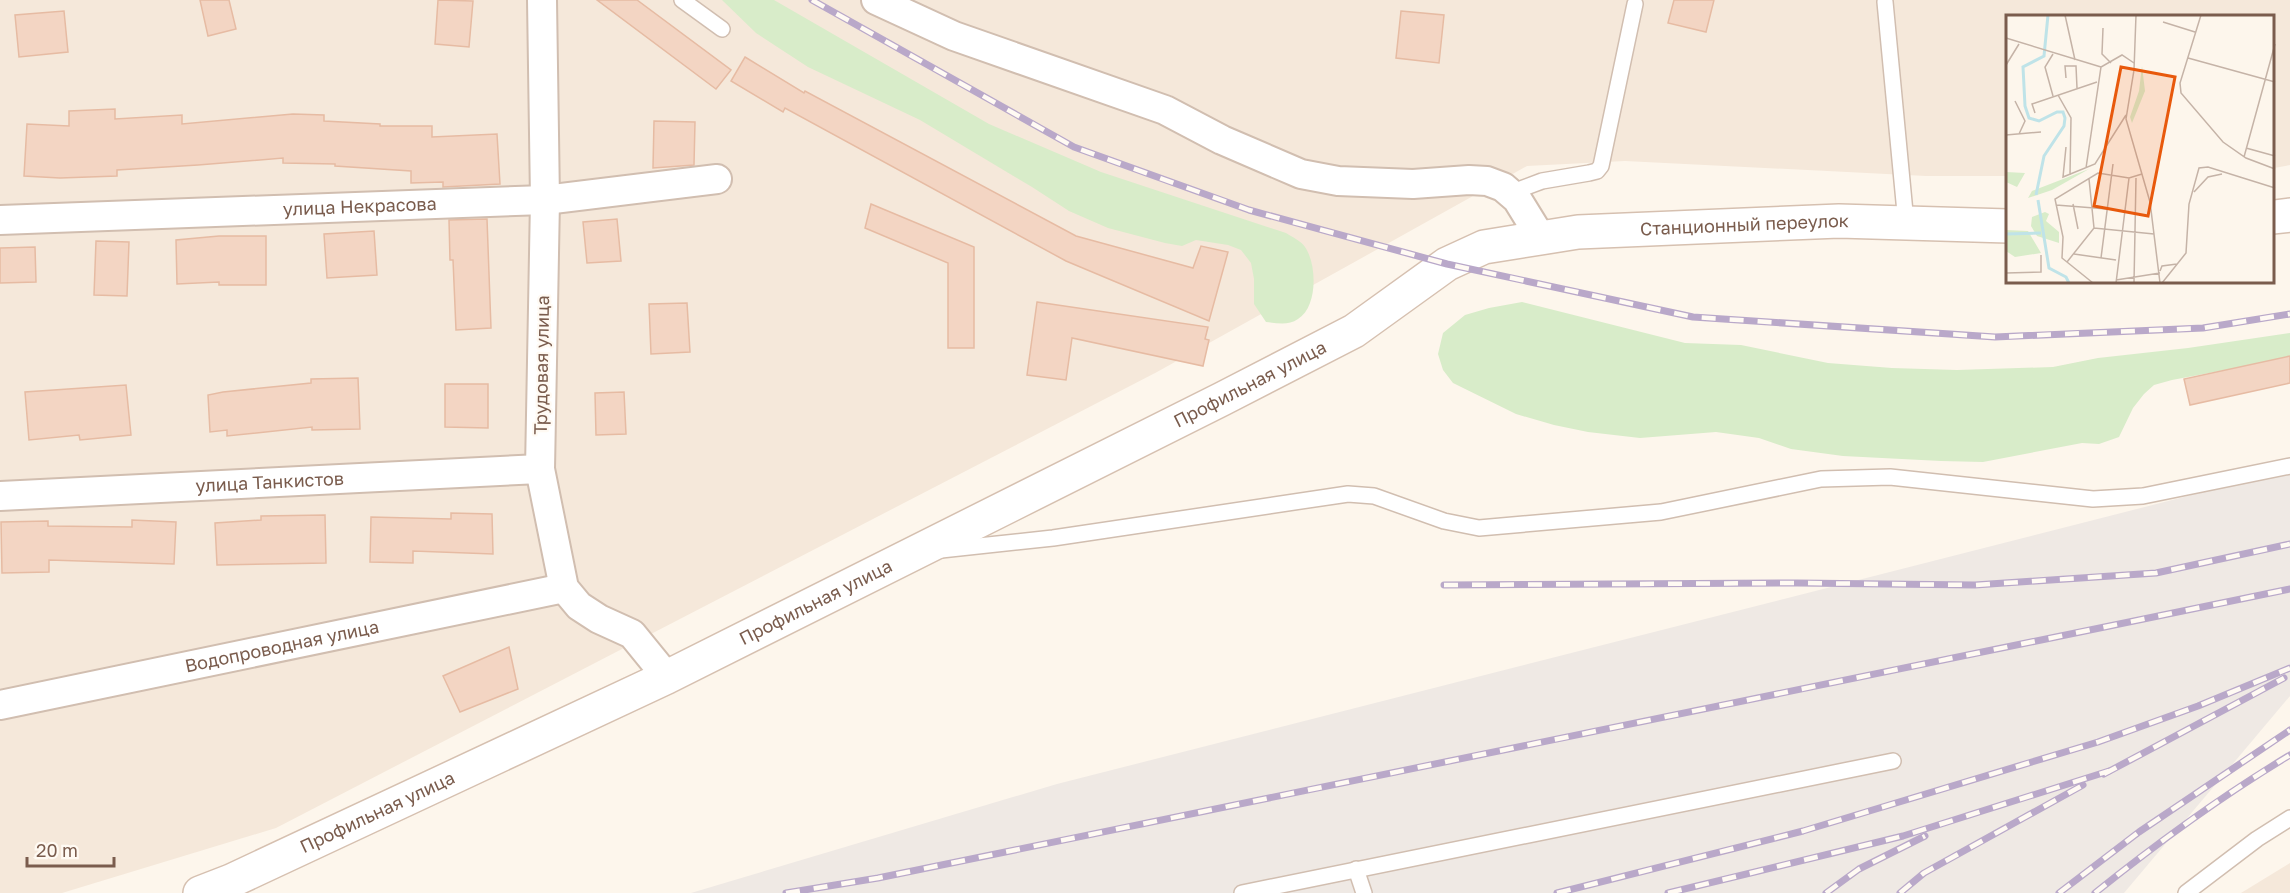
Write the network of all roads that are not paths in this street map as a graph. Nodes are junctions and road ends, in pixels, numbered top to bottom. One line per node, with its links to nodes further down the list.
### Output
1 (542, 0): 9 (street, Трудовая улица)
2 (682, 0): 6 (lane)
3 (876, 0): 8 (street)
4 (1885, 2): 13 (lane)
5 (1635, 4): 8 (lane)
6 (722, 30)
7 (717, 179): 9 (street, улица Некрасова)
8 (1510, 193): 15 (street)
9 (545, 200): 12 (street, улица Некрасова); 18 (street, Трудовая улица)
10 (2290, 215): 11 (main road)
11 (2275, 217)
12 (0, 220)
13 (1906, 223): 14 (main road, Станционный переулок); 15 (main road, Станционный переулок)
14 (2006, 226)
15 (1541, 238): 16 (main road, Станционный переулок)
16 (1484, 247): 20 (main road, Профильная улица)
17 (2290, 466): 20 (lane)
18 (540, 469): 19 (street, улица Танкистов); 21 (street, Трудовая улица)
19 (0, 496)
20 (914, 553): 22 (main road, Профильная улица)
21 (564, 588): 22 (street); 23 (street, Водопроводная улица)
22 (667, 677): 28 (main road, Профильная улица)
23 (0, 705)
24 (1893, 761): 26 (lane)
25 (2290, 818): 27 (lane)
26 (1356, 869): 29 (lane); 30 (lane)
27 (2203, 886): 31 (lane)
28 (200, 893)
29 (1242, 893)
30 (1364, 893)
31 (2186, 893)

